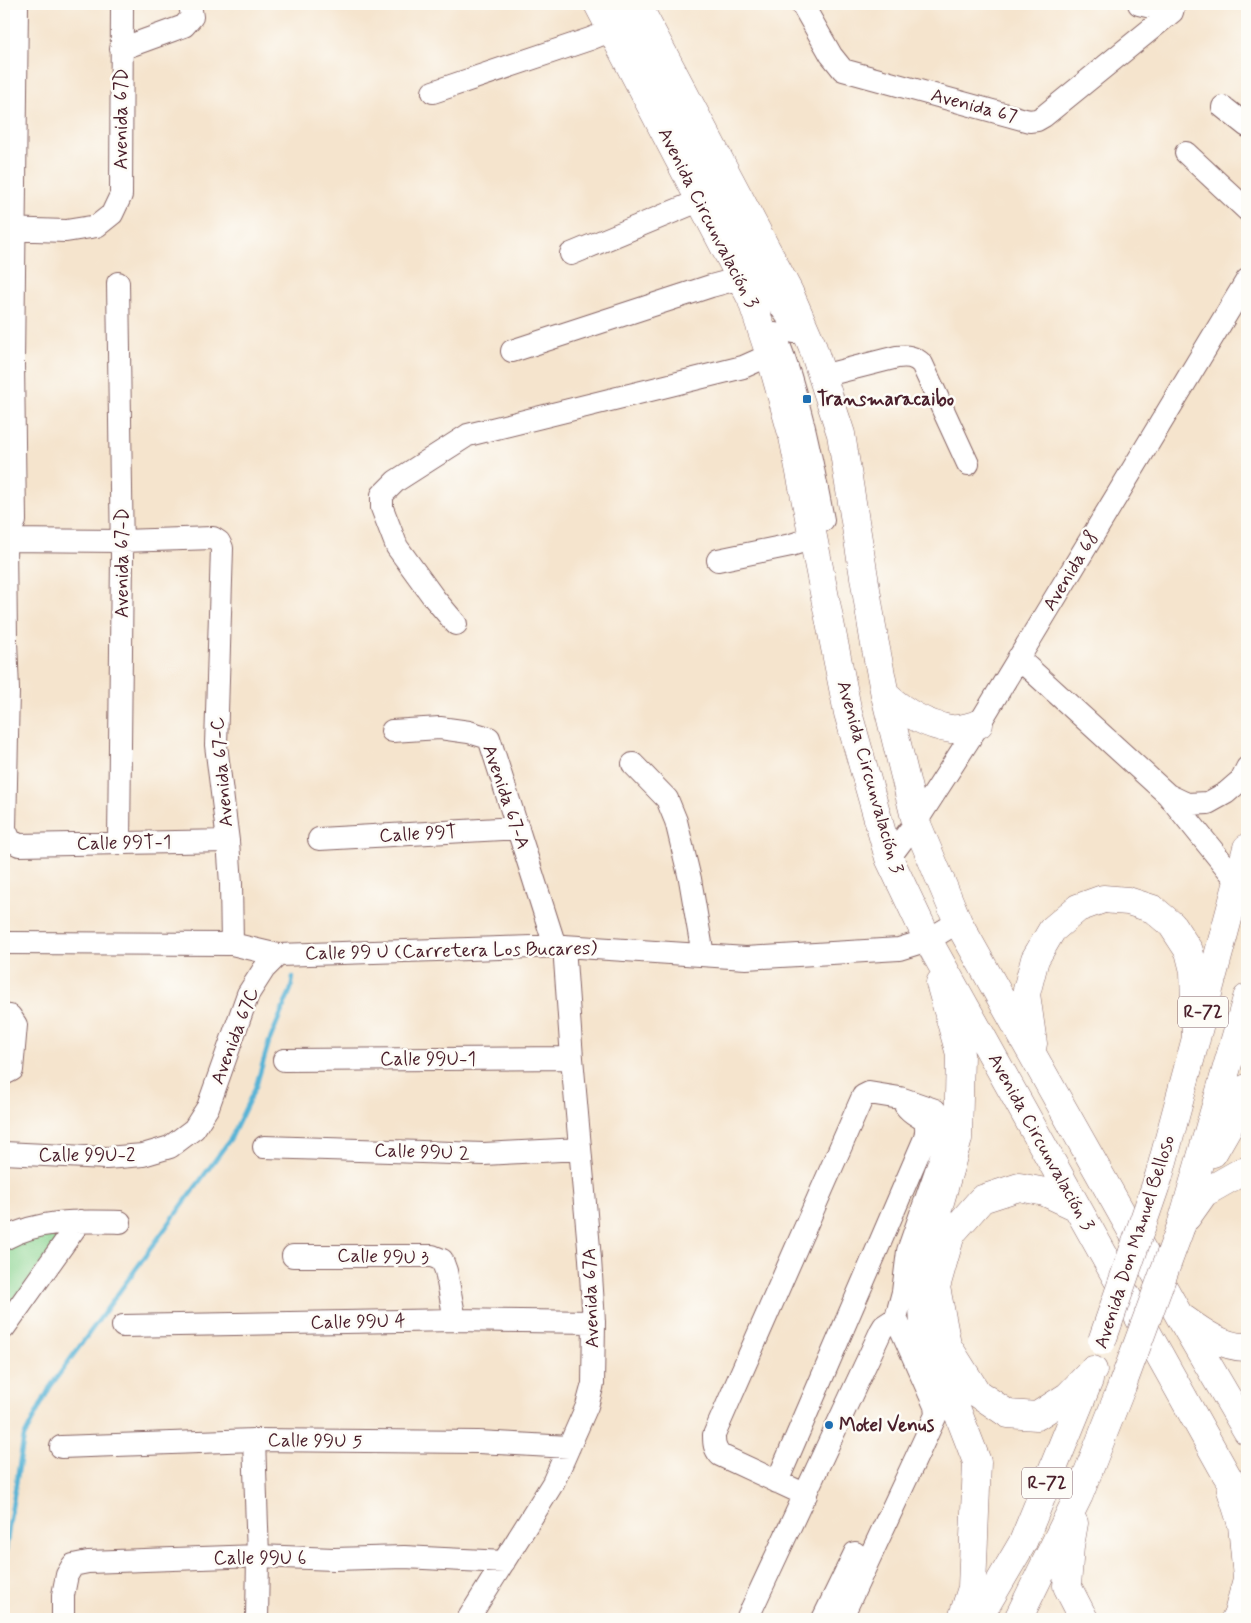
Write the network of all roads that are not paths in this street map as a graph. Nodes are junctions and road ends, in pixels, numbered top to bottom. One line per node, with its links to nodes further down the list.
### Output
1 (17, 4): 18 (street)
2 (122, 4): 11 (street, Avenida 67D)
3 (190, 4): 11 (street)
4 (598, 4): 10 (main road, Avenida Circunvalación 3)
5 (616, 4): 21 (street)
6 (637, 4): 25 (main road, Avenida Circunvalación 3)
7 (802, 4): 9 (street, Avenida 67)
8 (1139, 4): 9 (street)
9 (1173, 8)
10 (612, 30): 12 (street); 16 (main road, Avenida Circunvalación 3)
11 (122, 49): 18 (street, Avenida 67D)
12 (433, 92)
13 (1223, 107): 14 (street)
14 (1247, 126)
15 (1186, 153): 17 (street)
16 (700, 200): 19 (street); 21 (main road, Avenida Circunvalación 3)
17 (1247, 210)
18 (9, 229): 28 (street)
19 (571, 254)
20 (1247, 280): 35 (street, Avenida 68)
21 (752, 281): 23 (street); 24 (main road, Avenida Circunvalación 3); 31 (street); 32 (street)
22 (118, 284): 29 (street, Avenida 67-D)
23 (512, 351)
24 (770, 355): 27 (main road, Avenida Circunvalación 3); 33 (street)
25 (822, 376): 26 (street); 31 (main road, Avenida Circunvalación 3)
26 (968, 464)
27 (813, 538): 30 (street); 32 (main road, Avenida Circunvalación 3)
28 (4, 539): 29 (street); 34 (street)
29 (122, 541): 45 (street, Avenida 67-C); 46 (street, Avenida 67-D)
30 (718, 560)
31 (866, 595): 36 (main road, Avenida Circunvalación 3)
32 (827, 610): 48 (main road, Avenida Circunvalación 3)
33 (456, 624)
34 (5, 641): 46 (street, Calle 99T-1)
35 (1018, 658): 37 (street, Avenida 68); 41 (street)
36 (884, 695): 37 (main road); 42 (main road, Avenida Circunvalación 3)
37 (979, 724): 42 (street, Avenida 68)
38 (392, 731): 43 (street, Avenida 67-A)
39 (633, 764): 56 (street)
40 (1247, 768): 41 (street)
41 (1168, 795): 49 (street)
42 (916, 822): 48 (street, Avenida 68); 50 (main road, Avenida Circunvalación 3)
43 (518, 828): 44 (street, Calle 99T); 54 (street, Avenida 67-A)
44 (319, 839)
45 (228, 841): 46 (street, Calle 99T-1); 53 (street, Avenida 67-C)
46 (119, 842)
47 (1247, 848): 49 (main road, Avenida Don Manuel Belloso / R-72)
48 (889, 858): 51 (main road, Avenida Circunvalación 3)
49 (1238, 882): 59 (main road, Avenida Don Manuel Belloso / R-72)
50 (958, 922): 51 (street, Calle 99 U (Carretera Los Bucares)); 62 (main road, Avenida Circunvalación 3)
51 (928, 940): 56 (street, Calle 99 U (Carretera Los Bucares)); 75 (main road, Avenida Circunvalación 3); 108 (main road)
52 (4, 942): 53 (street, Calle 99 U (Carretera Los Bucares))
53 (232, 944): 55 (street, Calle 99 U (Carretera Los Bucares))
54 (560, 946): 55 (street, Calle 99 U (Carretera Los Bucares)); 56 (street, Calle 99 U (Carretera Los Bucares)); 60 (street, Avenida 67A)
55 (278, 955): 67 (street, Avenida 67C)
56 (703, 955)
57 (1247, 998): 74 (main road, Avenida Don Manuel Belloso / R-72)
58 (4, 1015): 63 (street)
59 (1196, 1039): 62 (main road); 88 (main road, Avenida Don Manuel Belloso / R-72, bridge)
60 (572, 1058): 61 (street, Calle 99U-1); 70 (street, Avenida 67A)
61 (284, 1060)
62 (1036, 1061): 81 (main road, Avenida Circunvalación 3)
63 (4, 1074)
64 (1247, 1088): 74 (main road, R-72)
65 (900, 1098): 82 (street); 95 (street); 95 (street)
66 (4, 1139): 69 (street, Calle 99U-2)
67 (167, 1140): 69 (street, Calle 99U-2)
68 (264, 1147): 70 (street, Calle 99U 2)
69 (34, 1148): 71 (street, Calle 99U-2); 72 (street)
70 (580, 1149): 84 (street, Avenida 67A)
71 (4, 1152)
72 (4, 1168)
73 (1247, 1172): 78 (main road)
74 (1191, 1191): 78 (main road, Avenida Don Manuel Belloso / R-72)
75 (1077, 1207): 88 (main road); 94 (main road, Avenida Circunvalación 3)
76 (80, 1222): 77 (street); 79 (street); 86 (street)
77 (120, 1222)
78 (1181, 1226): 96 (main road, Avenida Don Manuel Belloso / R-72, bridge)
79 (4, 1239)
80 (293, 1256): 83 (street, Calle 99U 3)
81 (1180, 1317): 87 (main road); 90 (main road, Avenida Circunvalación 3)
82 (896, 1318): 89 (street); 97 (street)
83 (455, 1320): 84 (street, Calle 99U 4); 85 (street, Calle 99U 4)
84 (594, 1322): 93 (street, Avenida 67A)
85 (123, 1326)
86 (4, 1328)
87 (1247, 1347)
88 (1093, 1370): 109 (main road, Avenida Don Manuel Belloso / R-72)
89 (927, 1388): 106 (street); 107 (street)
90 (1247, 1431)
91 (254, 1440): 92 (street, Calle 99U 5); 93 (street, Calle 99U 5); 99 (street)
92 (61, 1447)
93 (569, 1447): 100 (street, Avenida 67A)
94 (1226, 1474): 98 (main road, Avenida Circunvalación 3); 101 (main road)
95 (777, 1482): 97 (street)
96 (1080, 1495): 110 (main road, Avenida Don Manuel Belloso / R-72); 111 (main road)
97 (806, 1496): 105 (street)
98 (1247, 1508)
99 (258, 1556): 100 (street, Calle 99U 6); 102 (street, Calle 99U 6); 103 (street)
100 (504, 1562): 104 (street, Avenida 67A)
101 (1247, 1578): 112 (main road)
102 (63, 1619)
103 (257, 1619)
104 (468, 1619)
105 (747, 1619)
106 (823, 1619)
107 (841, 1619)
108 (962, 1619)
109 (978, 1619)
110 (1018, 1619)
111 (1084, 1619)
112 (1235, 1619)

